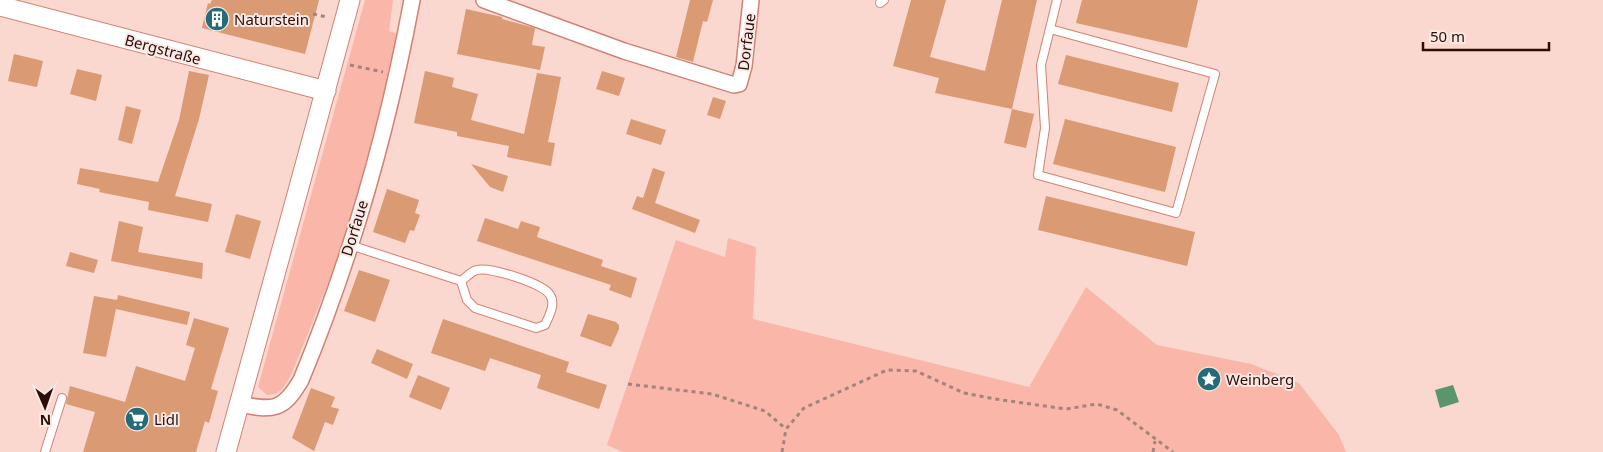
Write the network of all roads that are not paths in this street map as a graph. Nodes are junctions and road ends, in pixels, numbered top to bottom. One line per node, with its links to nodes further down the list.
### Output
1 (350, 0): 8 (street)
2 (412, 0): 9 (street, Dorfaue)
3 (484, 0): 4 (street, Dorfaue)
4 (751, 0)
5 (1057, 0): 7 (lane)
6 (0, 7): 8 (street, Bergstraße)
7 (1050, 29): 7 (lane)
8 (326, 90): 12 (street)
9 (350, 245): 10 (lane); 12 (street, Dorfaue)
10 (461, 281): 10 (lane)
11 (62, 398): 13 (lane)
12 (239, 404): 14 (street)
13 (45, 452)
14 (226, 452)

